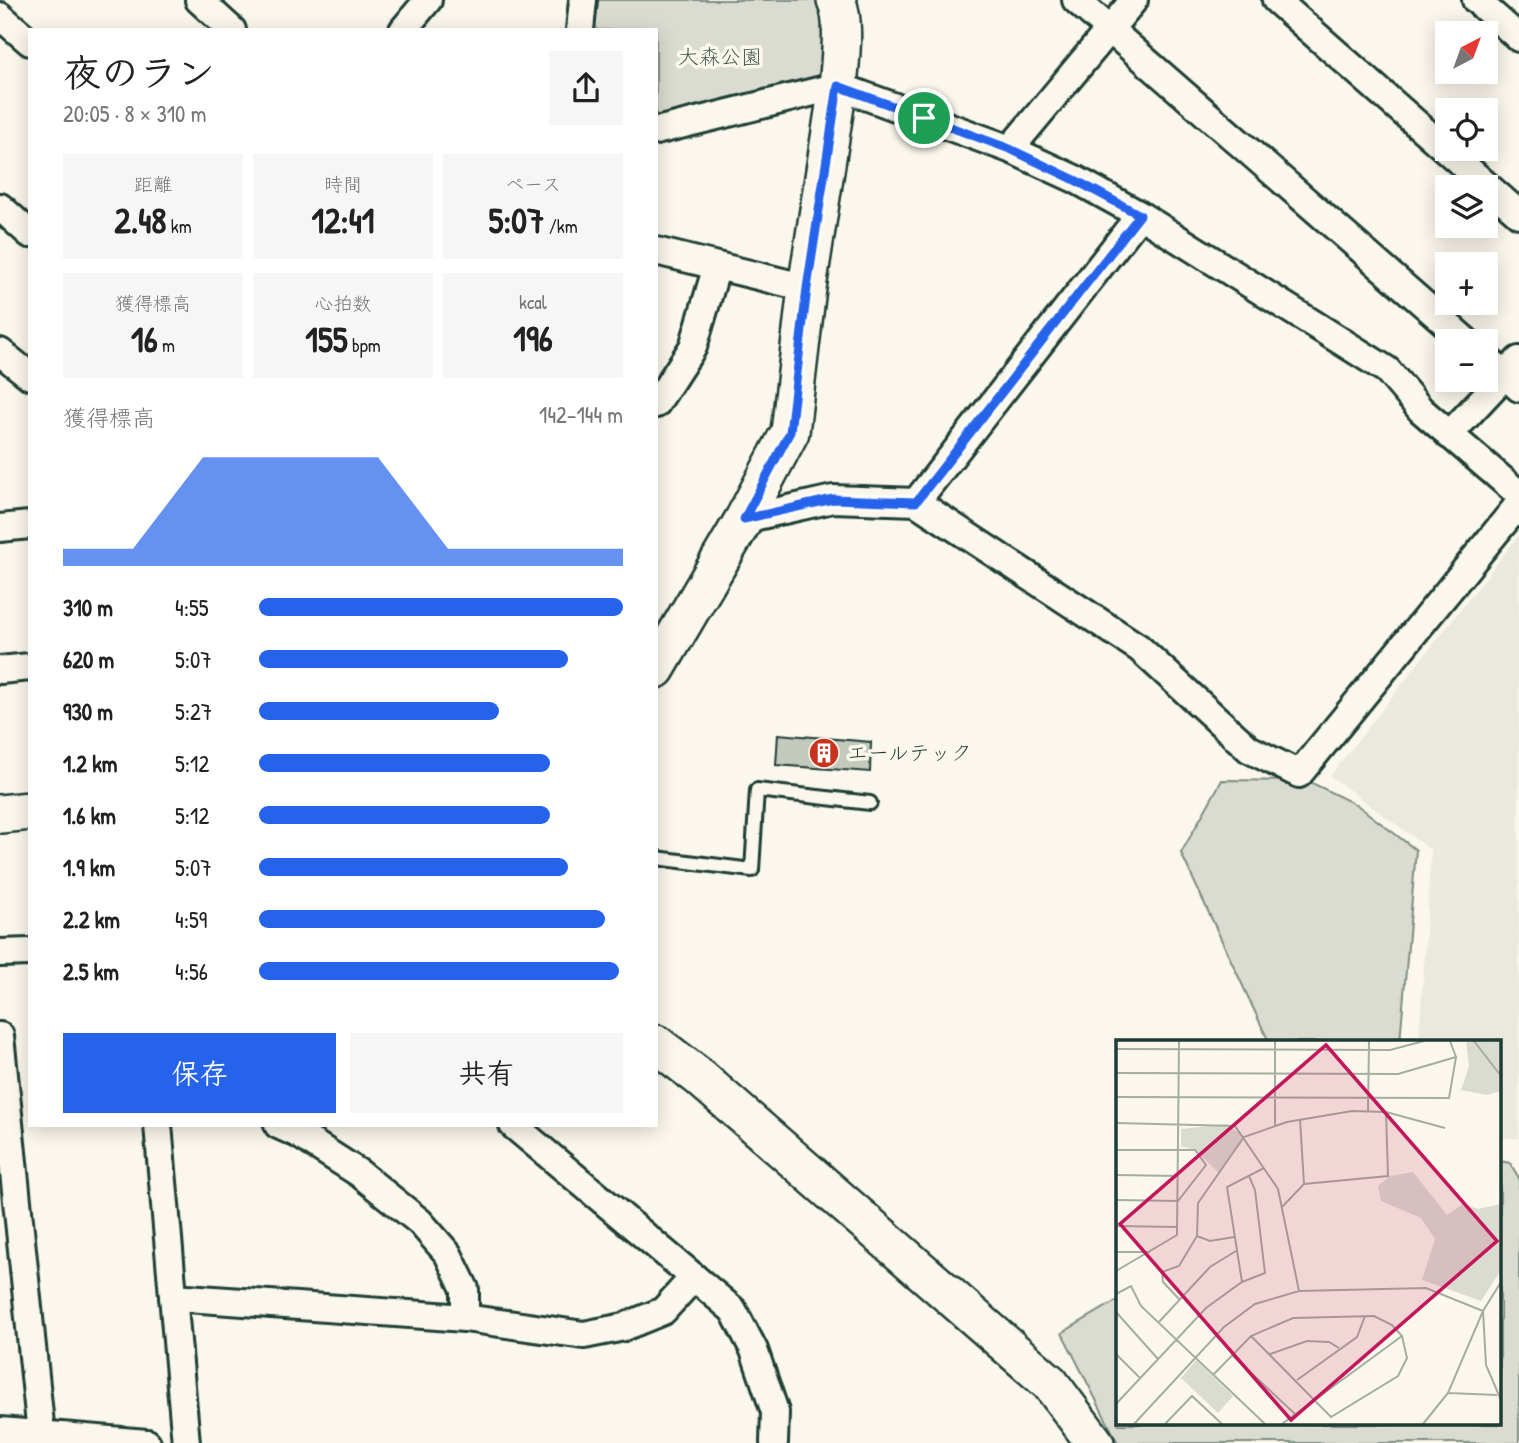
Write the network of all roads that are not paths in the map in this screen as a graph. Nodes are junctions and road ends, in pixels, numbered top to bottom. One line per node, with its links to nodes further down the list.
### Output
1 (198, 0): 10 (street)
2 (583, 0): 12 (street)
3 (836, 0): 16 (street)
4 (1076, 0): 13 (street)
5 (1135, 0): 13 (street)
6 (1276, 0): 20 (street)
7 (1476, 0): 14 (street)
8 (420, 3): 11 (street)
9 (0, 16): 15 (street)
10 (230, 28)
11 (404, 28)
12 (580, 28)
13 (1109, 29): 18 (street); 28 (street)
14 (1519, 38)
15 (28, 40)
16 (838, 86): 17 (street); 18 (street); 27 (street)
17 (658, 131)
18 (1010, 149): 21 (street)
19 (0, 207): 23 (street)
20 (1519, 214)
21 (1140, 215): 33 (street); 35 (street)
22 (0, 229): 24 (street)
23 (28, 232)
24 (28, 234)
25 (658, 251): 26 (street)
26 (717, 266): 27 (street); 32 (street)
27 (807, 288): 37 (street)
28 (1452, 329)
29 (0, 352): 31 (street)
30 (1507, 370): 33 (street)
31 (28, 374)
32 (658, 401)
33 (1449, 435): 34 (street)
34 (1519, 494)
35 (916, 502): 36 (street); 37 (street)
36 (1519, 504)
37 (744, 519): 40 (street)
38 (28, 525): 39 (street)
39 (0, 528)
40 (658, 666)
41 (28, 667): 42 (street)
42 (0, 670)
43 (870, 803): 46 (lane)
44 (28, 811): 45 (street)
45 (0, 814)
46 (658, 858)
47 (28, 952): 48 (street)
48 (0, 953)
49 (0, 1036): 58 (street)
50 (658, 1046): 62 (street)
51 (158, 1127): 55 (street)
52 (282, 1127): 56 (street)
53 (515, 1127): 54 (street)
54 (694, 1277): 56 (street); 61 (street)
55 (173, 1297): 56 (street); 60 (street)
56 (465, 1318)
57 (0, 1431): 58 (street)
58 (41, 1434): 59 (street)
59 (147, 1443)
60 (186, 1443)
61 (774, 1443)
62 (1095, 1443)

